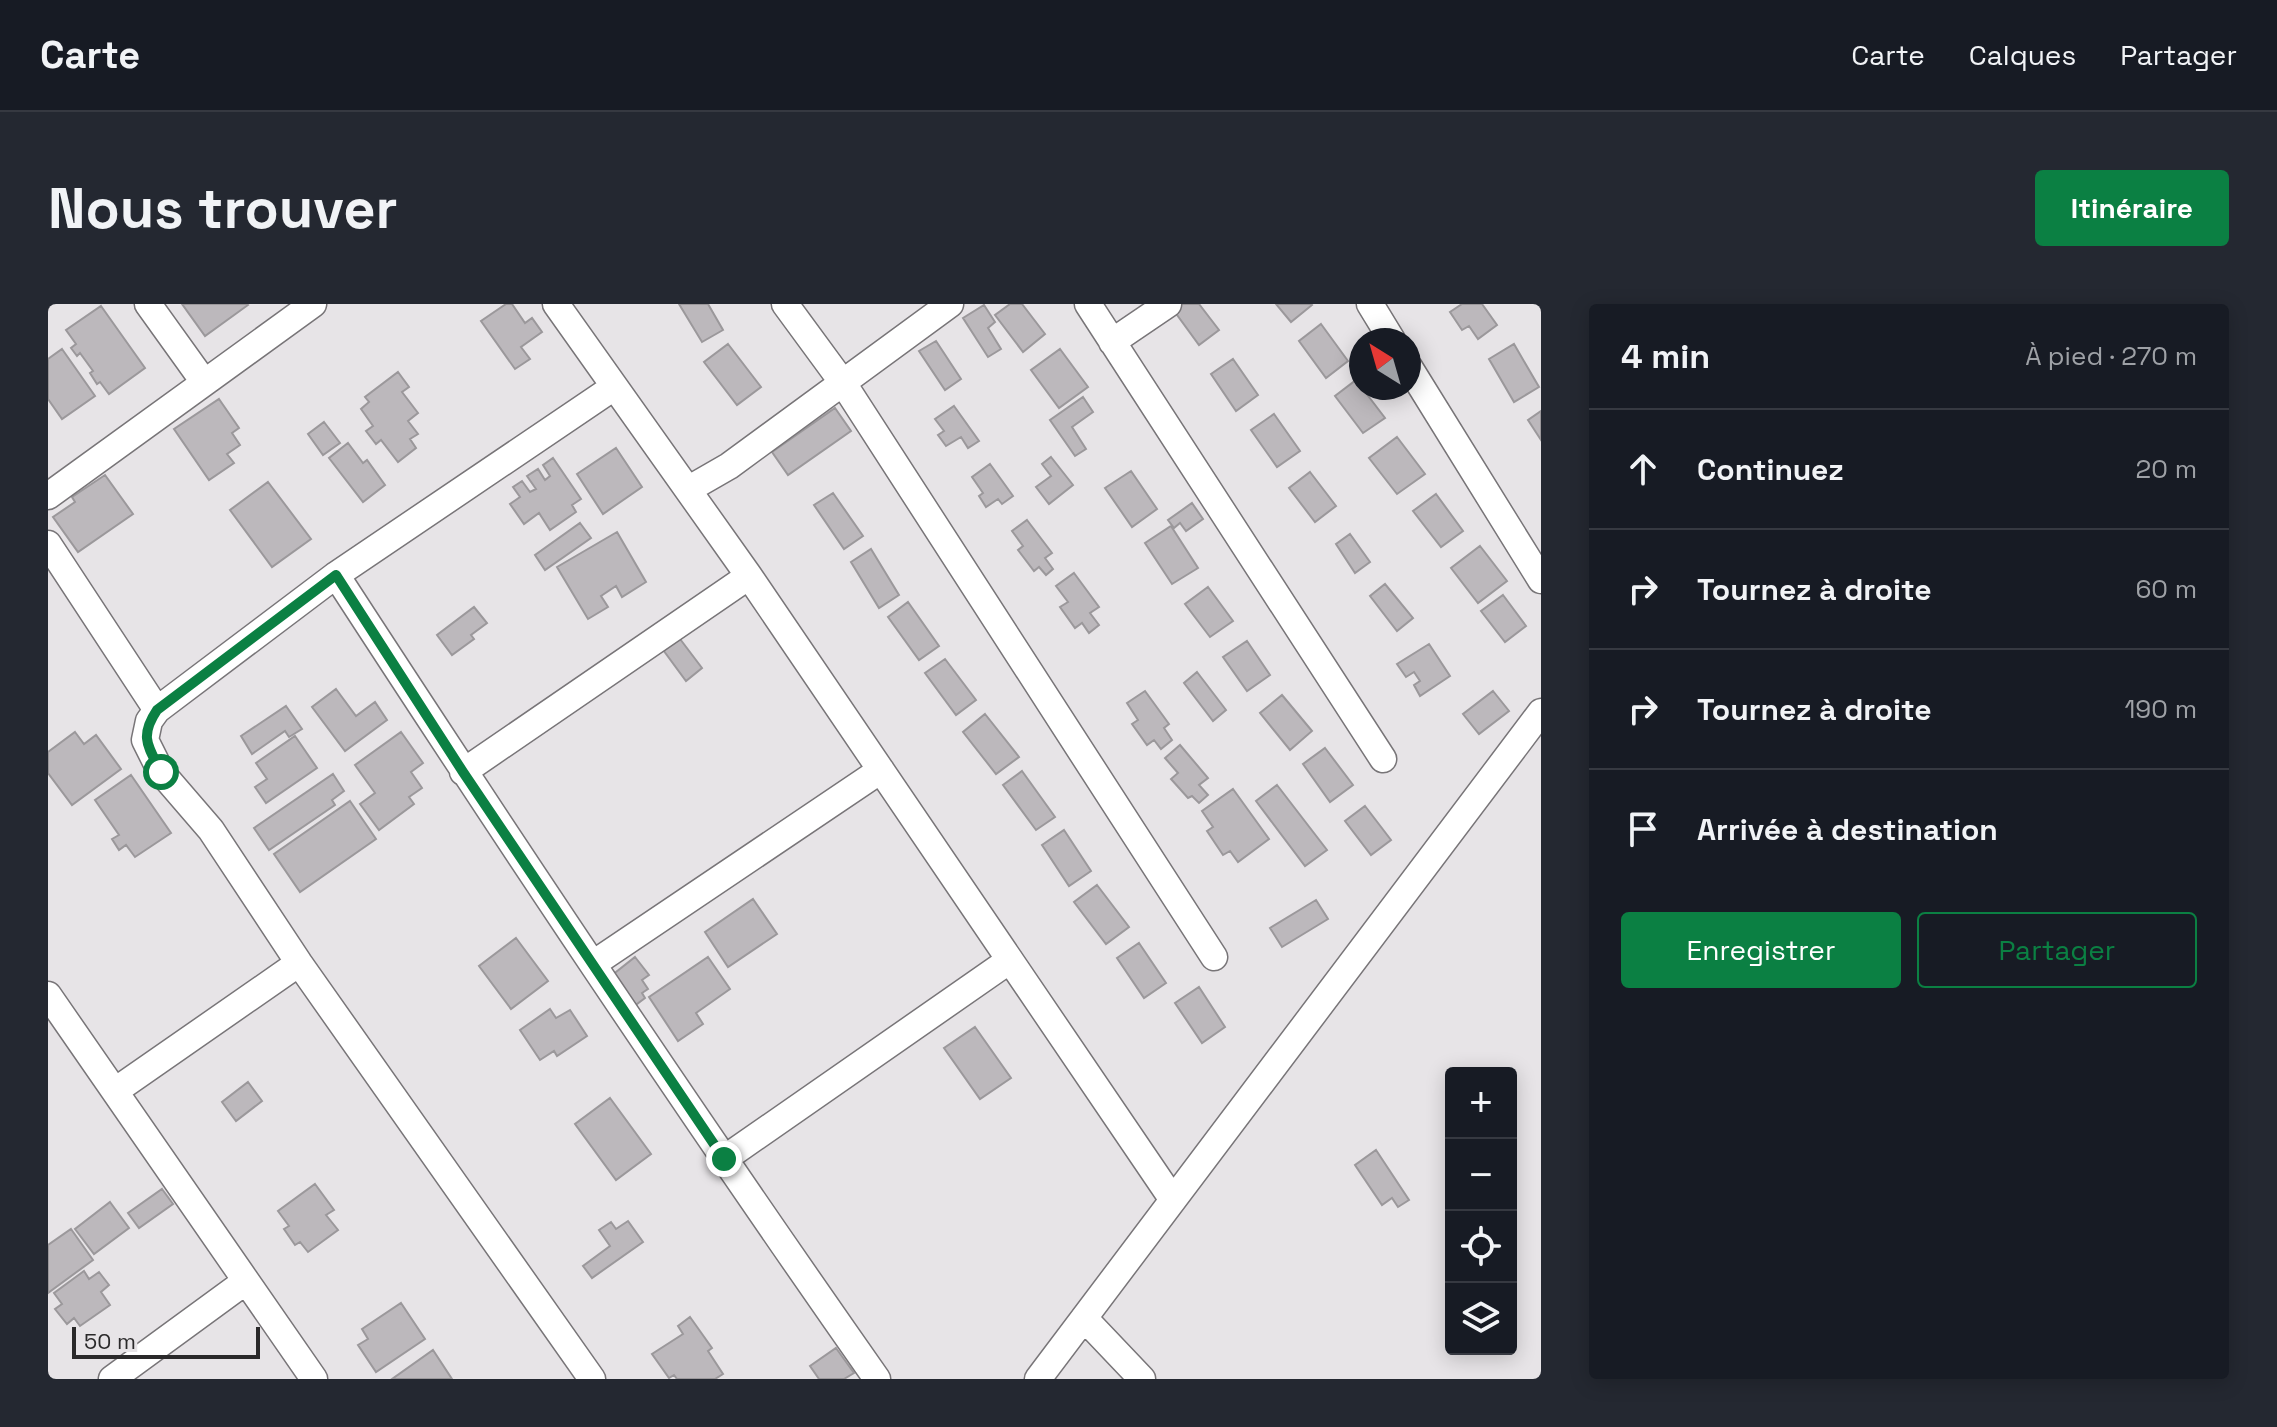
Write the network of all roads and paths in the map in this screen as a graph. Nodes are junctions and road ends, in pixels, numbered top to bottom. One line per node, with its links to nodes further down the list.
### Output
1 (148, 304): 11 (street)
2 (313, 304): 11 (street)
3 (556, 304): 14 (street)
4 (785, 304): 12 (street)
5 (950, 304): 12 (street)
6 (1088, 304): 10 (street)
7 (1168, 304): 10 (street)
8 (1370, 304): 9 (street)
9 (1385, 328)
10 (1112, 342): 23 (street)
11 (204, 382): 16 (street)
12 (843, 383): 15 (street); 26 (street)
13 (1421, 386): 20 (street)
14 (614, 387): 15 (street); 18 (street)
15 (689, 489): 19 (street)
16 (48, 496)
17 (48, 544): 21 (street)
18 (336, 575): 21 (street); 25 (street)
19 (749, 576): 24 (street); 25 (street)
20 (1541, 580)
21 (157, 710): 28 (street)
22 (1541, 712): 33 (street)
23 (1383, 759)
24 (881, 770): 27 (street); 29 (street)
25 (463, 772): 29 (street)
26 (1214, 957)
27 (1010, 960): 32 (street); 33 (street)
28 (299, 963): 31 (street); 36 (street)
29 (593, 964): 32 (street)
30 (48, 995): 31 (street)
31 (115, 1091): 34 (street)
32 (724, 1159): 39 (street)
33 (1173, 1200): 35 (street)
34 (246, 1281): 37 (street); 38 (street)
35 (1084, 1318): 40 (street); 41 (street)
36 (589, 1378)
37 (112, 1379)
38 (314, 1379)
39 (877, 1379)
40 (1038, 1379)
41 (1142, 1379)

